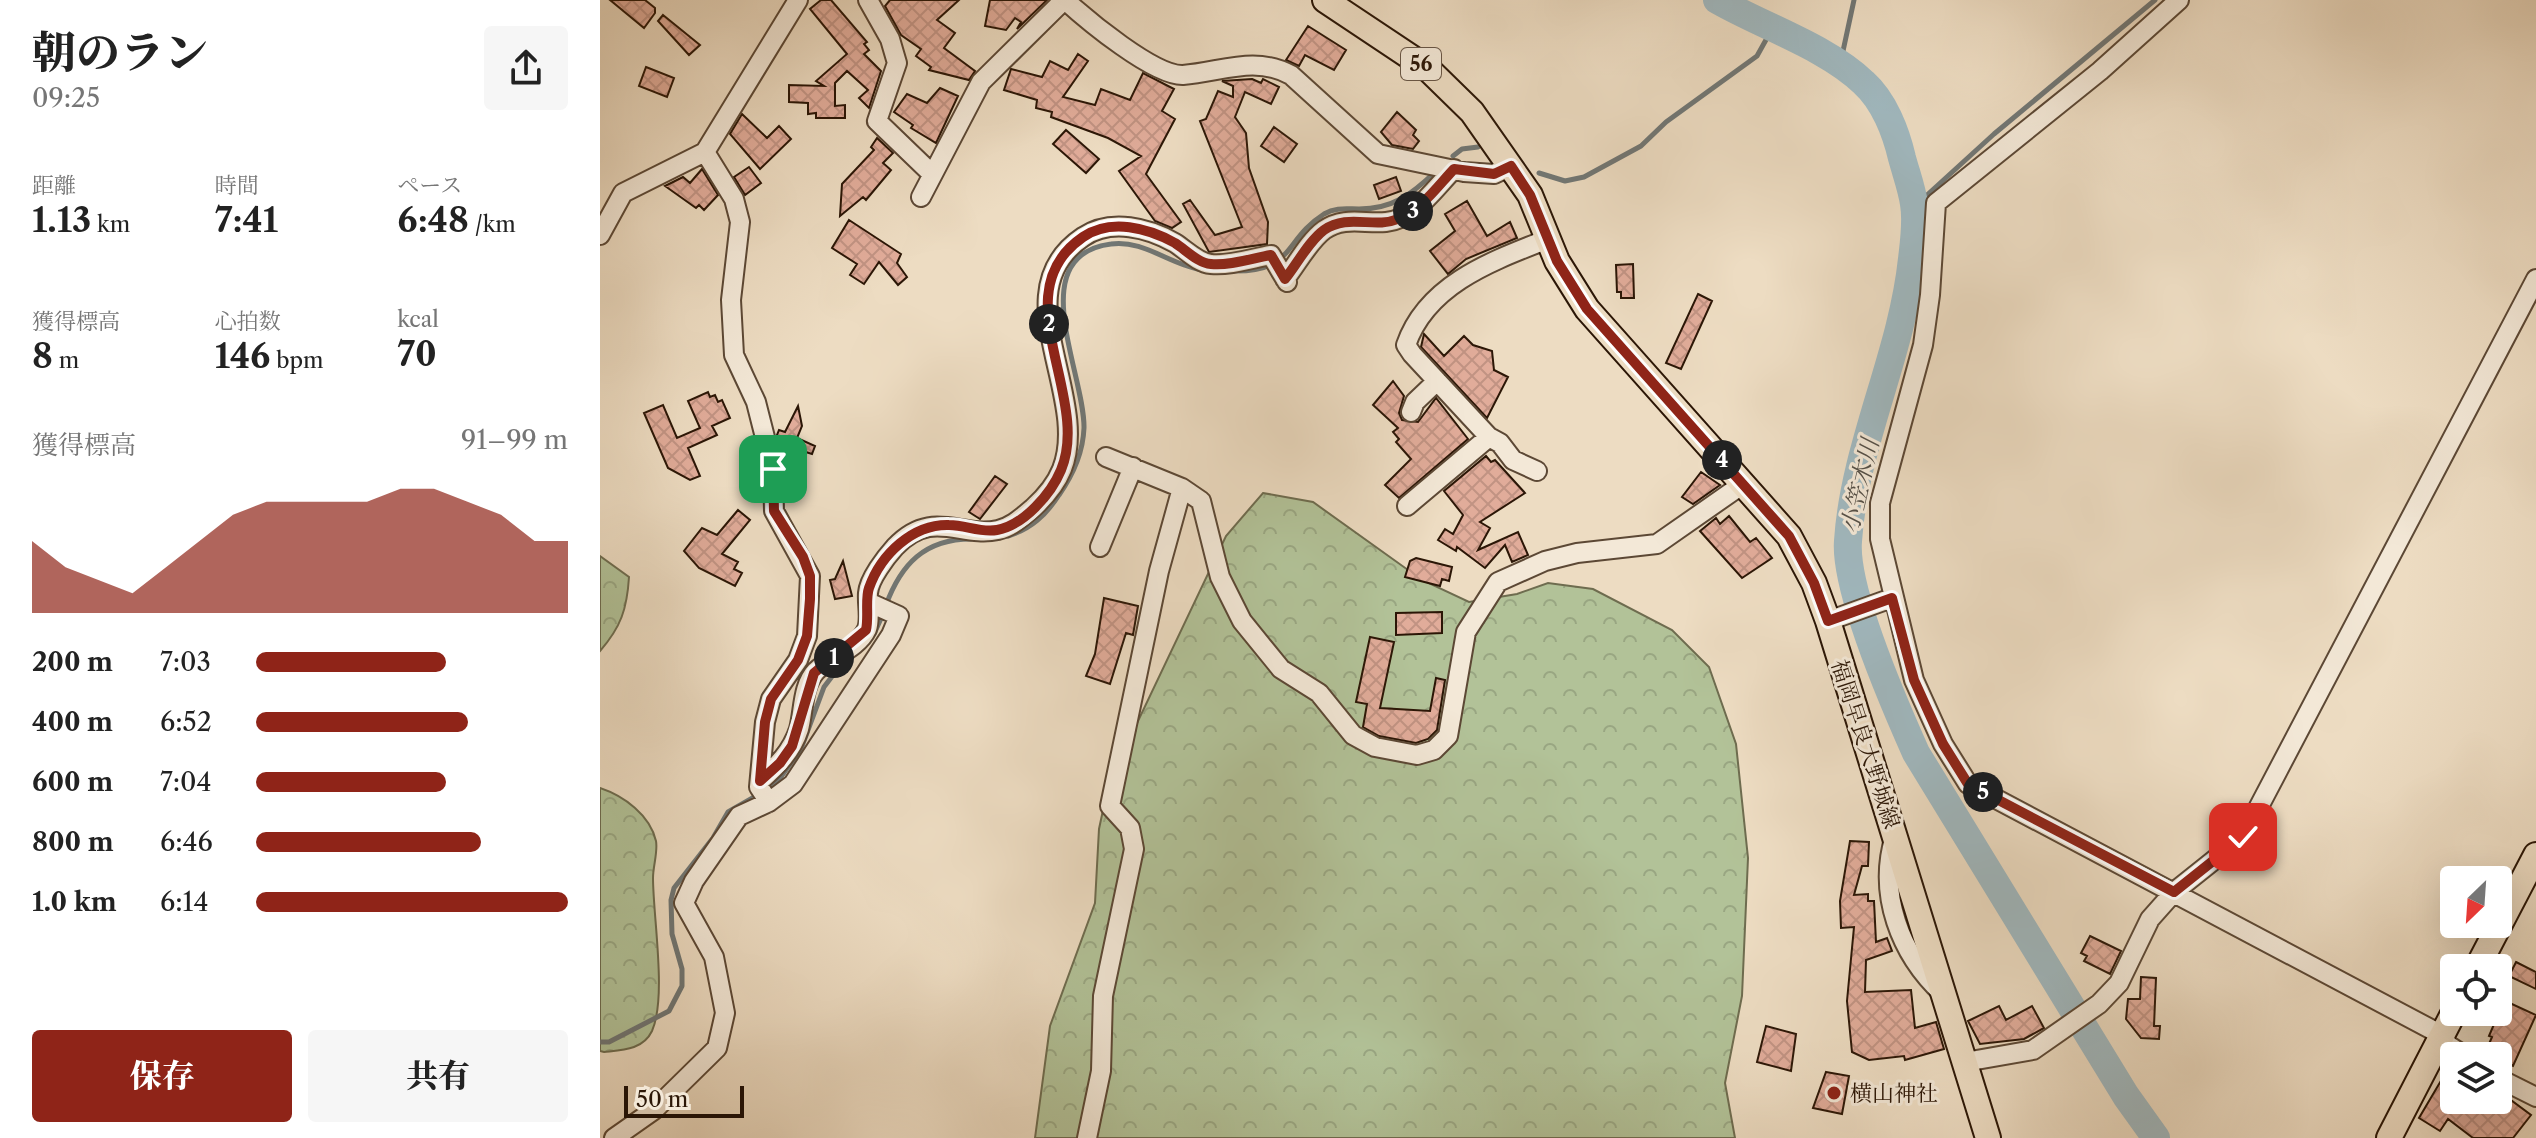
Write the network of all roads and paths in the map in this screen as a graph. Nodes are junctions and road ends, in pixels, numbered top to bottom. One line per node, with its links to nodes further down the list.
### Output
1 (798, 0): 6 (street)
2 (868, 0): 9 (street)
3 (1064, 0): 8 (street); 9 (street)
4 (1325, 0): 7 (main road, 福岡早良大野城線 / 56)
5 (2179, 0): 24 (street)
6 (705, 152): 11 (street); 27 (street)
7 (1511, 166): 8 (street); 12 (main road, 福岡早良大野城線 / 56)
8 (1454, 169): 25 (street)
9 (932, 174): 10 (street)
10 (921, 197)
11 (600, 235)
12 (1548, 239): 14 (street); 20 (main road, 福岡早良大野城線 / 56)
13 (2536, 279): 29 (street)
14 (1437, 381): 15 (street); 16 (street)
15 (1411, 412)
16 (1489, 437): 19 (street); 22 (street)
17 (1106, 457): 18 (street)
18 (1133, 467): 21 (street); 23 (street)
19 (1537, 471)
20 (1743, 484): 21 (street); 26 (main road, 福岡早良大野城線 / 56)
21 (1182, 488): 38 (street)
22 (1407, 506)
23 (1100, 547)
24 (1892, 598): 26 (street); 29 (street)
25 (872, 603): 27 (street); 27 (street)
26 (1828, 621): 34 (main road, 福岡早良大野城線 / 56)
27 (763, 790): 37 (street)
28 (2536, 855): 30 (main road)
29 (2174, 892): 32 (street); 34 (street)
30 (2484, 954)
31 (2447, 1026): 32 (main road)
32 (2442, 1035): 33 (street); 40 (main road)
33 (2446, 1042)
34 (1965, 1062): 39 (main road, 福岡早良大野城線 / 56)
35 (2512, 1085): 36 (street)
36 (2536, 1097)
37 (614, 1138)
38 (1087, 1138)
39 (1988, 1138)
40 (2389, 1138)

